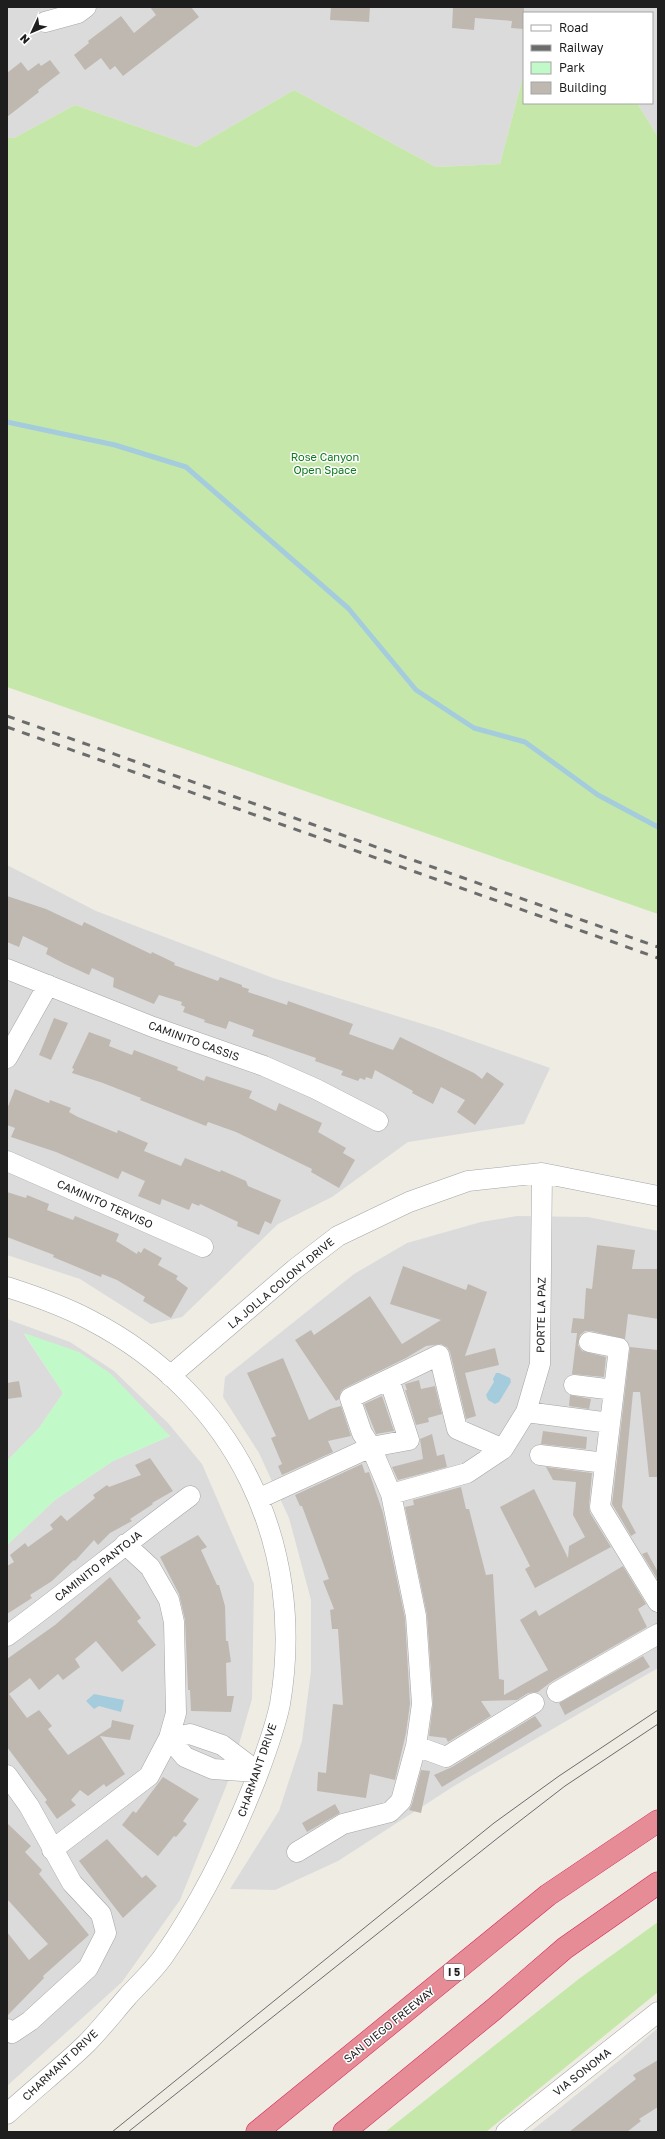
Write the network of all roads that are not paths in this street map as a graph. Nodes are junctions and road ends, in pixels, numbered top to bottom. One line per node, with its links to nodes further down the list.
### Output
1 (86, 7): 2 (street)
2 (45, 22)
3 (7, 969): 4 (street, CAMINITO CASSIS)
4 (48, 985): 5 (street); 6 (street, CAMINITO CASSIS)
5 (7, 1058)
6 (378, 1121)
7 (7, 1160): 10 (street, CAMINITO TERVISO)
8 (542, 1173): 9 (street, LA JOLLA COLONY DRIVE); 13 (street, LA JOLLA COLONY DRIVE); 17 (street, PORTE LA PAZ)
9 (658, 1196)
10 (202, 1247)
11 (7, 1287): 13 (street, CHARMANT DRIVE)
12 (589, 1342): 16 (street)
13 (170, 1376): 25 (street, CHARMANT DRIVE)
14 (389, 1379): 19 (street); 19 (street); 20 (street)
15 (574, 1384): 16 (street)
16 (614, 1390): 18 (street)
17 (526, 1412): 18 (street); 20 (street, PORTE LA PAZ)
18 (610, 1422): 22 (street)
19 (371, 1447): 23 (street); 25 (street)
20 (503, 1449): 23 (street)
21 (540, 1455): 22 (street)
22 (605, 1463): 27 (street)
23 (391, 1494): 33 (street)
24 (190, 1496): 26 (street, CAMINITO PANTOJA)
25 (258, 1499): 34 (street, CHARMANT DRIVE)
26 (125, 1544): 29 (street, CAMINITO PANTOJA); 32 (street)
27 (658, 1602)
28 (658, 1634): 30 (street)
29 (7, 1636)
30 (557, 1692)
31 (534, 1703): 33 (street)
32 (169, 1738): 34 (street); 37 (street)
33 (416, 1746): 38 (street)
34 (258, 1772): 42 (street, CHARMANT DRIVE)
35 (7, 1776): 37 (street)
36 (658, 1821): 44 (highway, SAN DIEGO FREEWAY / I 5)
37 (52, 1850): 41 (street)
38 (297, 1852)
39 (658, 1882): 45 (highway)
40 (658, 2012): 43 (street, VIA SONOMA)
41 (7, 2029)
42 (7, 2114)
43 (509, 2131)
44 (257, 2132)
45 (344, 2132)

